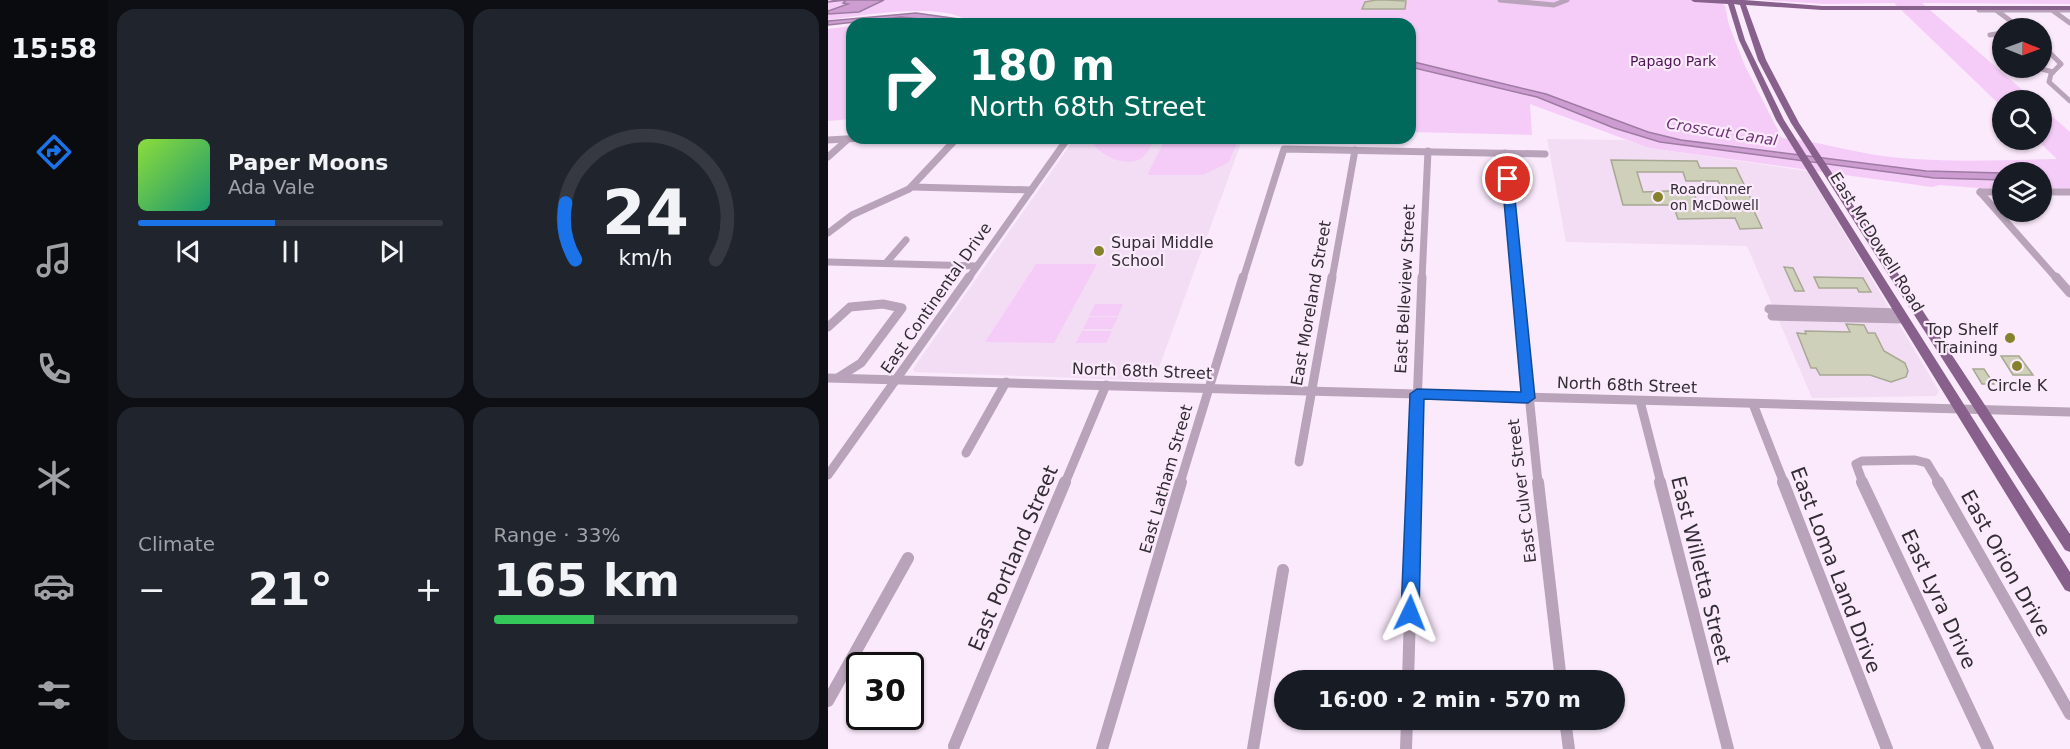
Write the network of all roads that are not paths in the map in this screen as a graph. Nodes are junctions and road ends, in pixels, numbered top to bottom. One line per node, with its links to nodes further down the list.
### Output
1 (1500, 0): 2 (street)
2 (1567, 0)
3 (1694, 0): 4 (main road)
4 (1732, 1): 5 (main road); 13 (main road, East McDowell Road)
5 (1742, 1): 6 (main road); 15 (main road, East McDowell Road)
6 (1851, 7): 7 (main road); 8 (main road)
7 (1929, 7): 8 (main road); 9 (street)
8 (2070, 8): 10 (street)
9 (1996, 10): 10 (street); 11 (street)
10 (2052, 10): 12 (street)
11 (2007, 18)
12 (2070, 23)
13 (1745, 48): 15 (main road); 17 (main road, East McDowell Road)
14 (2052, 54): 16 (street)
15 (1768, 72): 17 (main road); 43 (main road, East McDowell Road)
16 (2053, 72): 18 (street)
17 (1767, 95): 42 (main road, East McDowell Road)
18 (2070, 101)
19 (828, 140): 20 (street)
20 (846, 140)
21 (846, 141): 28 (street)
22 (951, 144): 29 (street)
23 (1064, 144): 30 (street, East Continental Drive)
24 (1355, 150): 25 (street); 53 (street, East Latham Street); 54 (street, East Moreland Street)
25 (1428, 151): 26 (street); 55 (street, East Belleview Street)
26 (1505, 153): 27 (street); 56 (street, East Culver Street)
27 (1545, 154)
28 (828, 157)
29 (912, 187): 30 (street); 36 (street)
30 (1031, 190): 40 (street, East Continental Drive)
31 (1992, 192): 34 (street)
32 (2067, 192): 33 (street)
33 (2070, 198)
34 (1992, 205)
35 (2007, 222): 41 (street)
36 (828, 233)
37 (906, 240): 39 (street)
38 (828, 262): 39 (street)
39 (886, 263): 40 (street)
40 (977, 266): 50 (street, East Continental Drive)
41 (2070, 293)
42 (1892, 300): 43 (main road); 45 (main road, East McDowell Road)
43 (1911, 300): 60 (main road, East McDowell Road)
44 (1771, 312): 45 (street)
45 (1902, 316): 59 (main road, East McDowell Road)
46 (828, 327): 47 (street)
47 (861, 363): 48 (street); 49 (street)
48 (832, 378): 49 (street, North 68th Street)
49 (856, 379): 50 (street, North 68th Street)
50 (896, 380): 51 (street, North 68th Street); 65 (street, East Continental Drive)
51 (1006, 382): 52 (street, North 68th Street); 62 (street)
52 (1106, 385): 53 (street, North 68th Street); 76 (street, East Portland Street)
53 (1209, 388): 54 (street, North 68th Street); 77 (street, East Latham Street)
54 (1311, 391): 55 (street, North 68th Street); 63 (street, East Moreland Street)
55 (1417, 394): 56 (street, North 68th Street); 70 (street, East Belleview Street)
56 (1528, 398): 57 (street, North 68th Street); 71 (street, East Culver Street)
57 (1640, 401): 58 (street, North 68th Street); 81 (street, East Willetta Street)
58 (1753, 404): 59 (street, North 68th Street); 82 (street, East Loma Land Drive)
59 (1961, 410): 60 (street, North 68th Street); 69 (main road, East McDowell Road)
60 (1982, 410): 61 (street, North 68th Street); 66 (main road, East McDowell Road)
61 (2070, 412)
62 (966, 453)
63 (1299, 462)
64 (1856, 464): 73 (street, East Orion Drive); 83 (street, East Lyra Drive)
65 (828, 475)
66 (2070, 546)
67 (908, 558): 72 (street)
68 (1282, 570): 78 (street)
69 (2070, 585)
70 (1408, 670)
71 (1560, 670)
72 (828, 700)
73 (2070, 714)
74 (1407, 730): 79 (street)
75 (1566, 730): 80 (street)
76 (954, 746)
77 (1102, 749)
78 (1253, 749)
79 (1406, 749)
80 (1569, 749)
81 (1728, 749)
82 (1887, 749)
83 (1988, 749)

